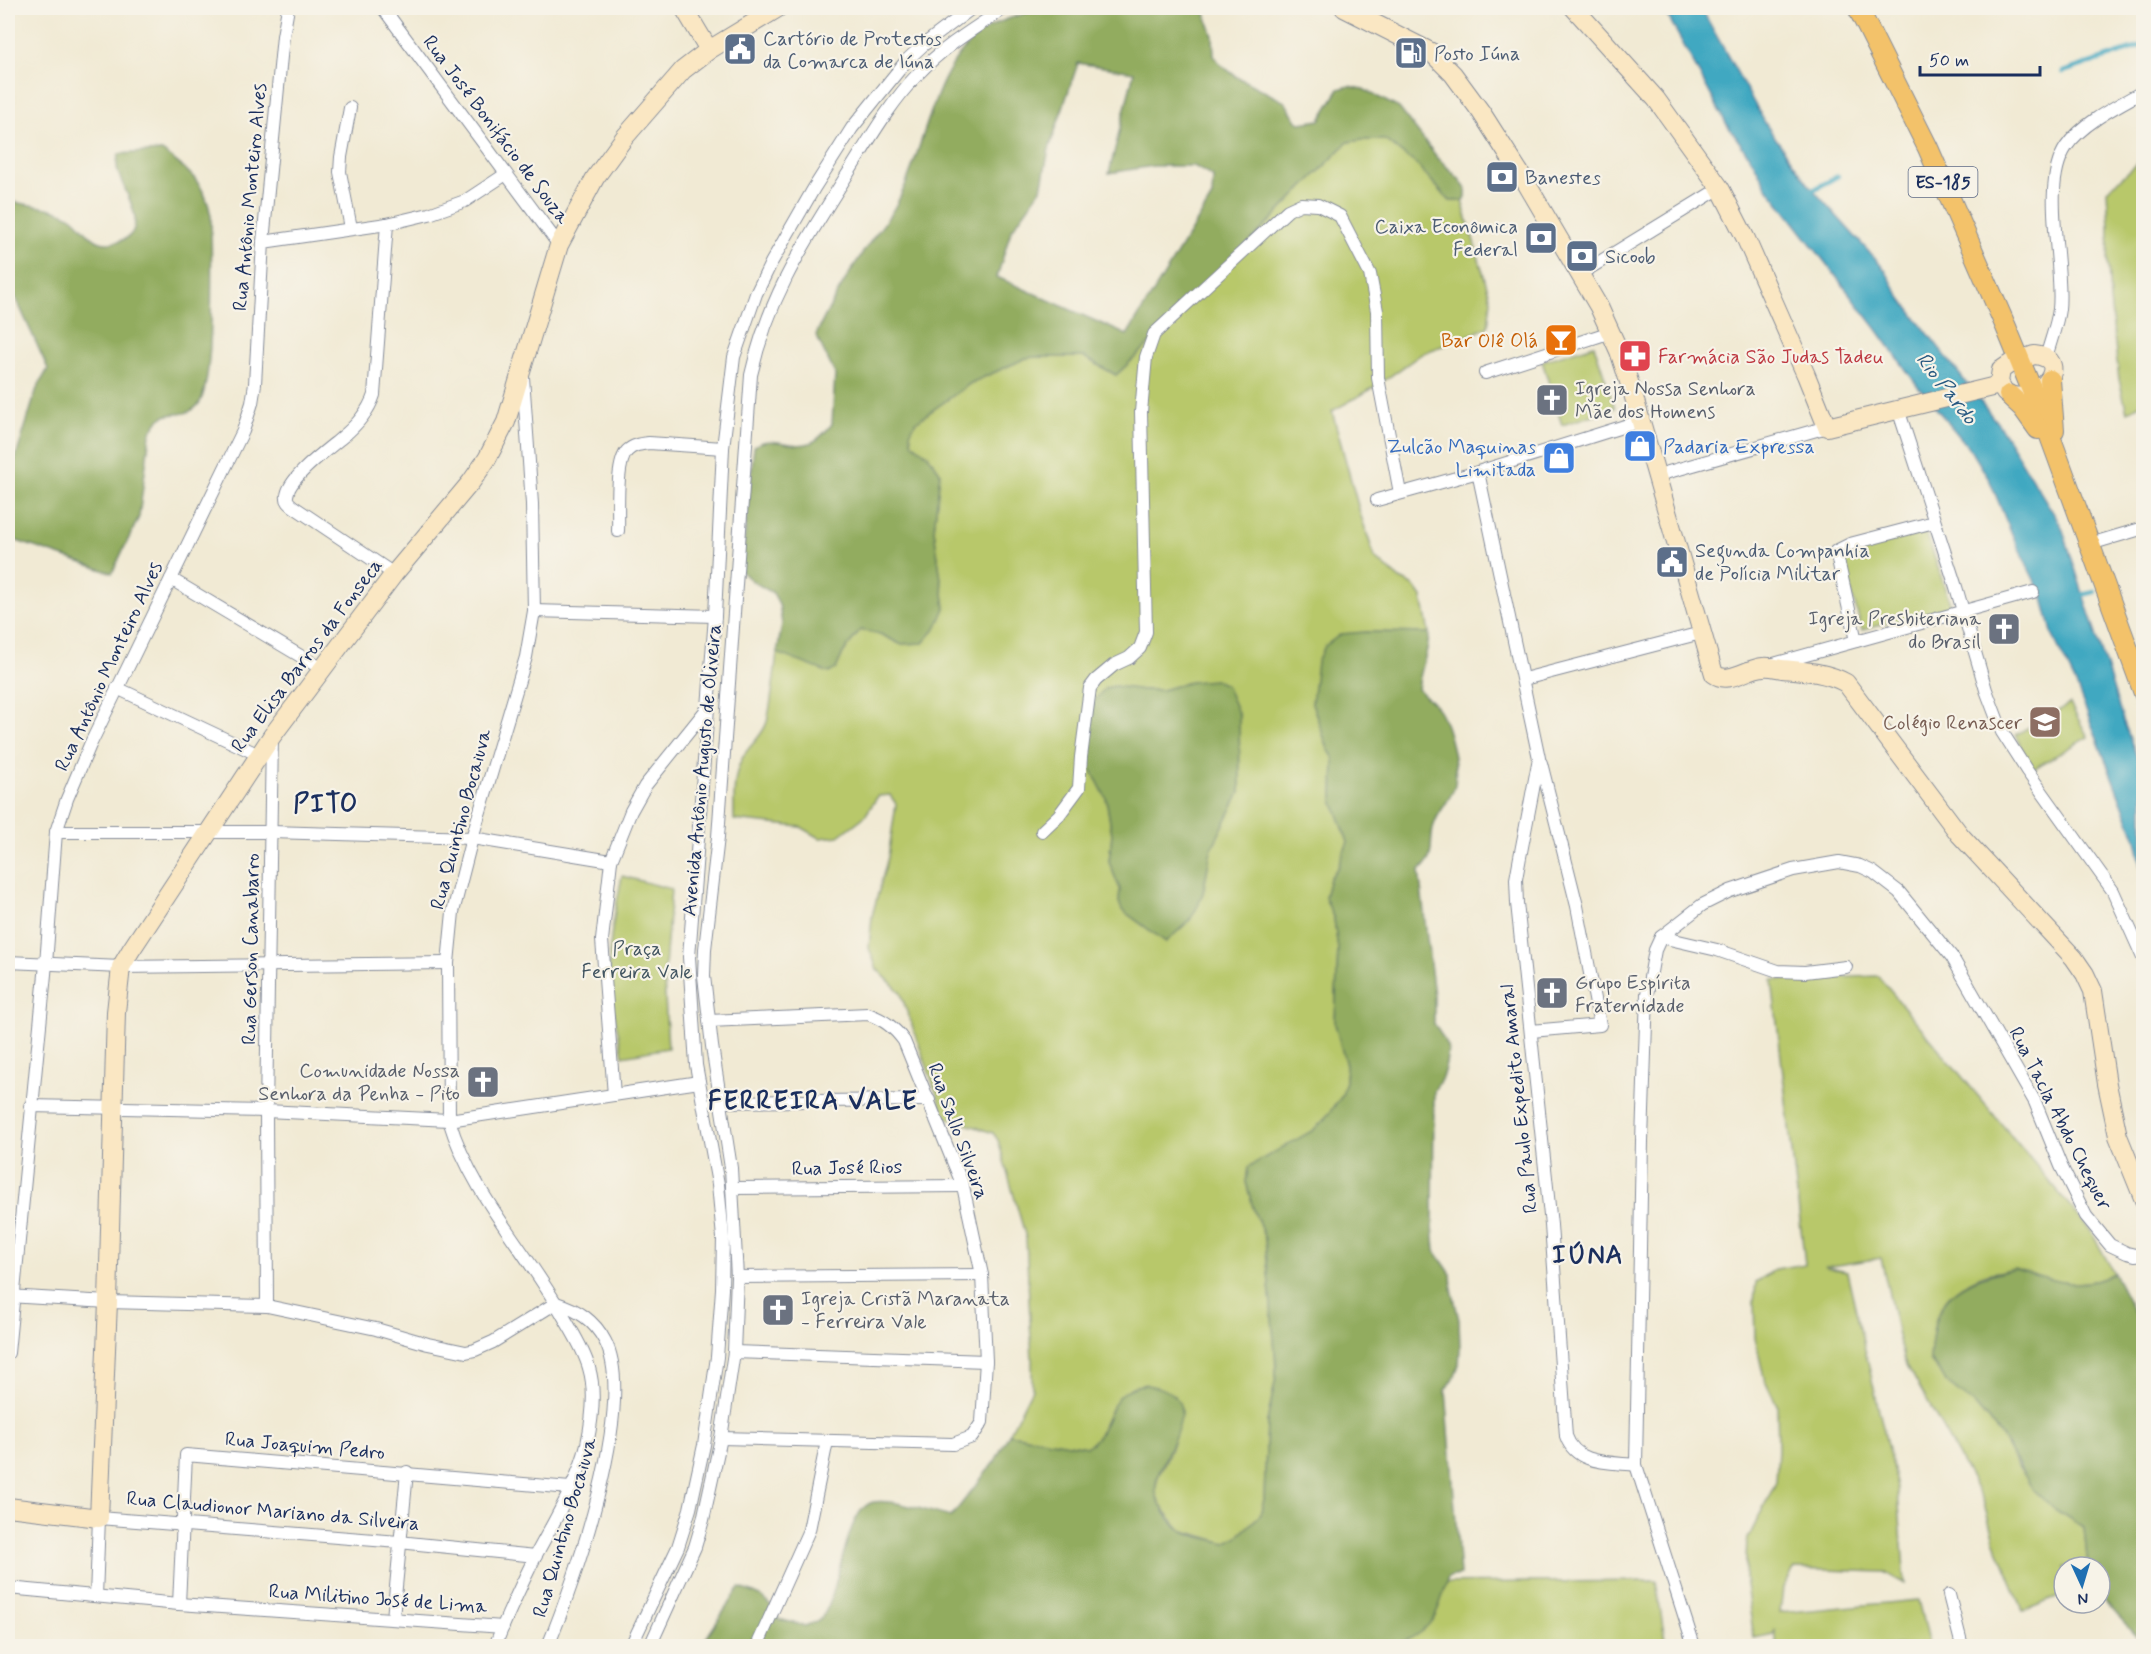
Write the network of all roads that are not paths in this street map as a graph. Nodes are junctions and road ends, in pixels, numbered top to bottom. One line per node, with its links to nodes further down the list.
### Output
1 (288, 8): 17 (street, Rua Antônio Monteiro Alves)
2 (383, 8): 13 (street, Rua José Bonifácio de Souza)
3 (684, 8): 10 (street)
4 (778, 8): 10 (street, Rua Elisa Barros da Fonseca)
5 (972, 8): 30 (street, Avenida Antônio Augusto de Oliveira)
6 (1005, 8): 71 (street, Avenida Antônio Augusto de Oliveira)
7 (1344, 8): 19 (street)
8 (1574, 8): 14 (street)
9 (1858, 8): 24 (main road, ES-185)
10 (708, 50): 18 (street, Rua Elisa Barros da Fonseca)
11 (2144, 91): 21 (street)
12 (351, 108): 16 (street)
13 (506, 174): 15 (street); 18 (street, Rua José Bonifácio de Souza)
14 (1720, 188): 19 (street); 29 (street)
15 (387, 224): 16 (street); 40 (street)
16 (351, 228): 17 (street)
17 (263, 242): 41 (street, Rua Antônio Monteiro Alves)
18 (559, 245): 22 (street, Rua Elisa Barros da Fonseca)
19 (1580, 274): 20 (street)
20 (1611, 332): 23 (street); 28 (street)
21 (2046, 358): 24 (street); 25 (street)
22 (523, 370): 40 (street, Rua Elisa Barros da Fonseca); 43 (street, Rua Quintino Bocaiuva)
23 (1485, 373)
24 (2025, 377): 25 (street); 26 (street); 26 (street); 31 (main road, ES-185)
25 (2050, 380): 31 (main road)
26 (2004, 390): 27 (street); 31 (main road)
27 (1898, 409): 29 (street); 36 (street)
28 (1641, 421): 32 (street); 33 (street)
29 (1827, 427): 33 (street)
30 (723, 448): 38 (street); 45 (street, Avenida Antônio Augusto de Oliveira)
31 (2060, 465): 39 (main road, ES-185)
32 (1478, 472): 34 (street); 50 (street, Rua Paulo Expedito Amaral)
33 (1658, 475): 46 (street)
34 (1400, 494): 35 (street); 58 (street)
35 (1377, 500)
36 (1934, 522): 44 (street); 47 (street)
37 (2144, 528): 39 (street)
38 (618, 531)
39 (2090, 544): 52 (main road, ES-185)
40 (394, 574): 49 (street, Rua Elisa Barros da Fonseca)
41 (171, 579): 49 (street); 51 (street, Rua Antônio Monteiro Alves)
42 (2033, 592): 44 (street)
43 (534, 611): 45 (street); 61 (street, Rua Quintino Bocaiuva)
44 (1964, 612): 47 (street); 64 (street)
45 (715, 616): 53 (street, Avenida Antônio Augusto de Oliveira)
46 (1701, 633): 48 (street); 50 (street)
47 (1856, 640): 48 (street)
48 (1763, 666): 84 (street)
49 (324, 670): 54 (street, Rua Elisa Barros da Fonseca)
50 (1524, 679): 56 (street, Rua Paulo Expedito Amaral)
51 (117, 688): 55 (street); 59 (street, Rua Antônio Monteiro Alves)
52 (2144, 693)
53 (707, 709): 62 (street); 73 (street, Avenida Antônio Augusto de Oliveira)
54 (272, 736): 55 (street, Rua Elisa Barros da Fonseca); 60 (street, Rua Gerson Canabarro)
55 (259, 755): 57 (street, Rua Elisa Barros da Fonseca)
56 (1539, 758): 72 (street, Rua Paulo Expedito Amaral); 72 (street)
57 (208, 831): 59 (street); 60 (street); 69 (street, Rua Elisa Barros da Fonseca)
58 (1042, 831)
59 (56, 832): 67 (street, Rua Antônio Monteiro Alves)
60 (271, 832): 61 (street); 68 (street, Rua Gerson Canabarro)
61 (472, 838): 62 (street); 66 (street, Rua Quintino Bocaiuva)
62 (611, 861): 74 (street)
63 (1661, 936): 70 (street); 85 (street, Rua Tacla Abdo Chequer); 97 (street)
64 (2144, 960)
65 (8, 962): 67 (street)
66 (448, 963): 68 (street); 81 (street, Rua Quintino Bocaiuva)
67 (46, 964): 69 (street); 78 (street, Rua Antônio Monteiro Alves)
68 (270, 965): 69 (street); 80 (street, Rua Gerson Canabarro)
69 (121, 967): 79 (street)
70 (1846, 967)
71 (709, 1022): 75 (street, Rua Sallo Silveira); 77 (street, Avenida Antônio Augusto de Oliveira)
72 (1531, 1031): 97 (street, Rua Paulo Expedito Amaral)
73 (699, 1082): 74 (street); 76 (street, Avenida Antônio Augusto de Oliveira)
74 (614, 1095): 81 (street)
75 (928, 1100): 77 (street); 82 (street, Rua Sallo Silveira)
76 (703, 1102): 77 (street); 113 (street, Avenida Antônio Augusto de Oliveira)
77 (721, 1102): 83 (street, Avenida Antônio Augusto de Oliveira)
78 (30, 1106): 79 (street); 88 (street, Rua Antônio Monteiro Alves)
79 (112, 1107): 80 (street); 89 (street)
80 (266, 1111): 81 (street); 91 (street, Rua Gerson Canabarro)
81 (449, 1120): 90 (street, Rua Quintino Bocaiuva)
82 (963, 1186): 83 (street, Rua José Rios); 86 (street, Rua Sallo Silveira)
83 (732, 1188): 87 (street, Avenida Antônio Augusto de Oliveira)
84 (2142, 1191)
85 (2144, 1254)
86 (982, 1275): 87 (street); 94 (street, Rua Sallo Silveira)
87 (737, 1277): 92 (street, Avenida Antônio Augusto de Oliveira)
88 (10, 1296): 89 (street); 93 (street, Rua Antônio Monteiro Alves)
89 (108, 1302): 91 (street); 101 (street)
90 (556, 1303): 91 (street); 99 (street, Rua Militino José de Lima); 112 (street, Rua Quintino Bocaiuva)
91 (267, 1306)
92 (734, 1352): 94 (street); 95 (street, Avenida Antônio Augusto de Oliveira)
93 (8, 1353)
94 (986, 1361): 96 (street, Rua Sallo Silveira)
95 (721, 1438): 96 (street); 114 (street, Avenida Antônio Augusto de Oliveira)
96 (827, 1441): 115 (street)
97 (1636, 1465): 116 (street)
98 (407, 1473): 99 (street, Rua Joaquim Pedro); 102 (street, Rua Joaquim Pedro); 103 (street)
99 (570, 1488): 104 (street, Rua Militino José de Lima)
100 (8, 1507): 101 (street, Rua Claudionor Mariano da Silveira)
101 (99, 1518): 102 (street, Rua Claudionor Mariano da Silveira); 107 (street)
102 (182, 1524): 103 (street, Rua Claudionor Mariano da Silveira); 108 (street, Rua Joaquim Pedro)
103 (399, 1542): 104 (street, Rua Claudionor Mariano da Silveira); 109 (street)
104 (536, 1556): 110 (street, Rua Militino José de Lima)
105 (8, 1587): 107 (street, Rua Militino José de Lima)
106 (1948, 1594): 117 (street)
107 (96, 1596): 108 (street, Rua Militino José de Lima)
108 (179, 1604): 109 (street, Rua Militino José de Lima)
109 (393, 1618): 110 (street, Rua Militino José de Lima)
110 (503, 1627): 111 (street)
111 (495, 1647)
112 (548, 1647)
113 (631, 1647)
114 (650, 1647)
115 (757, 1647)
116 (1694, 1647)
117 (1962, 1647)

